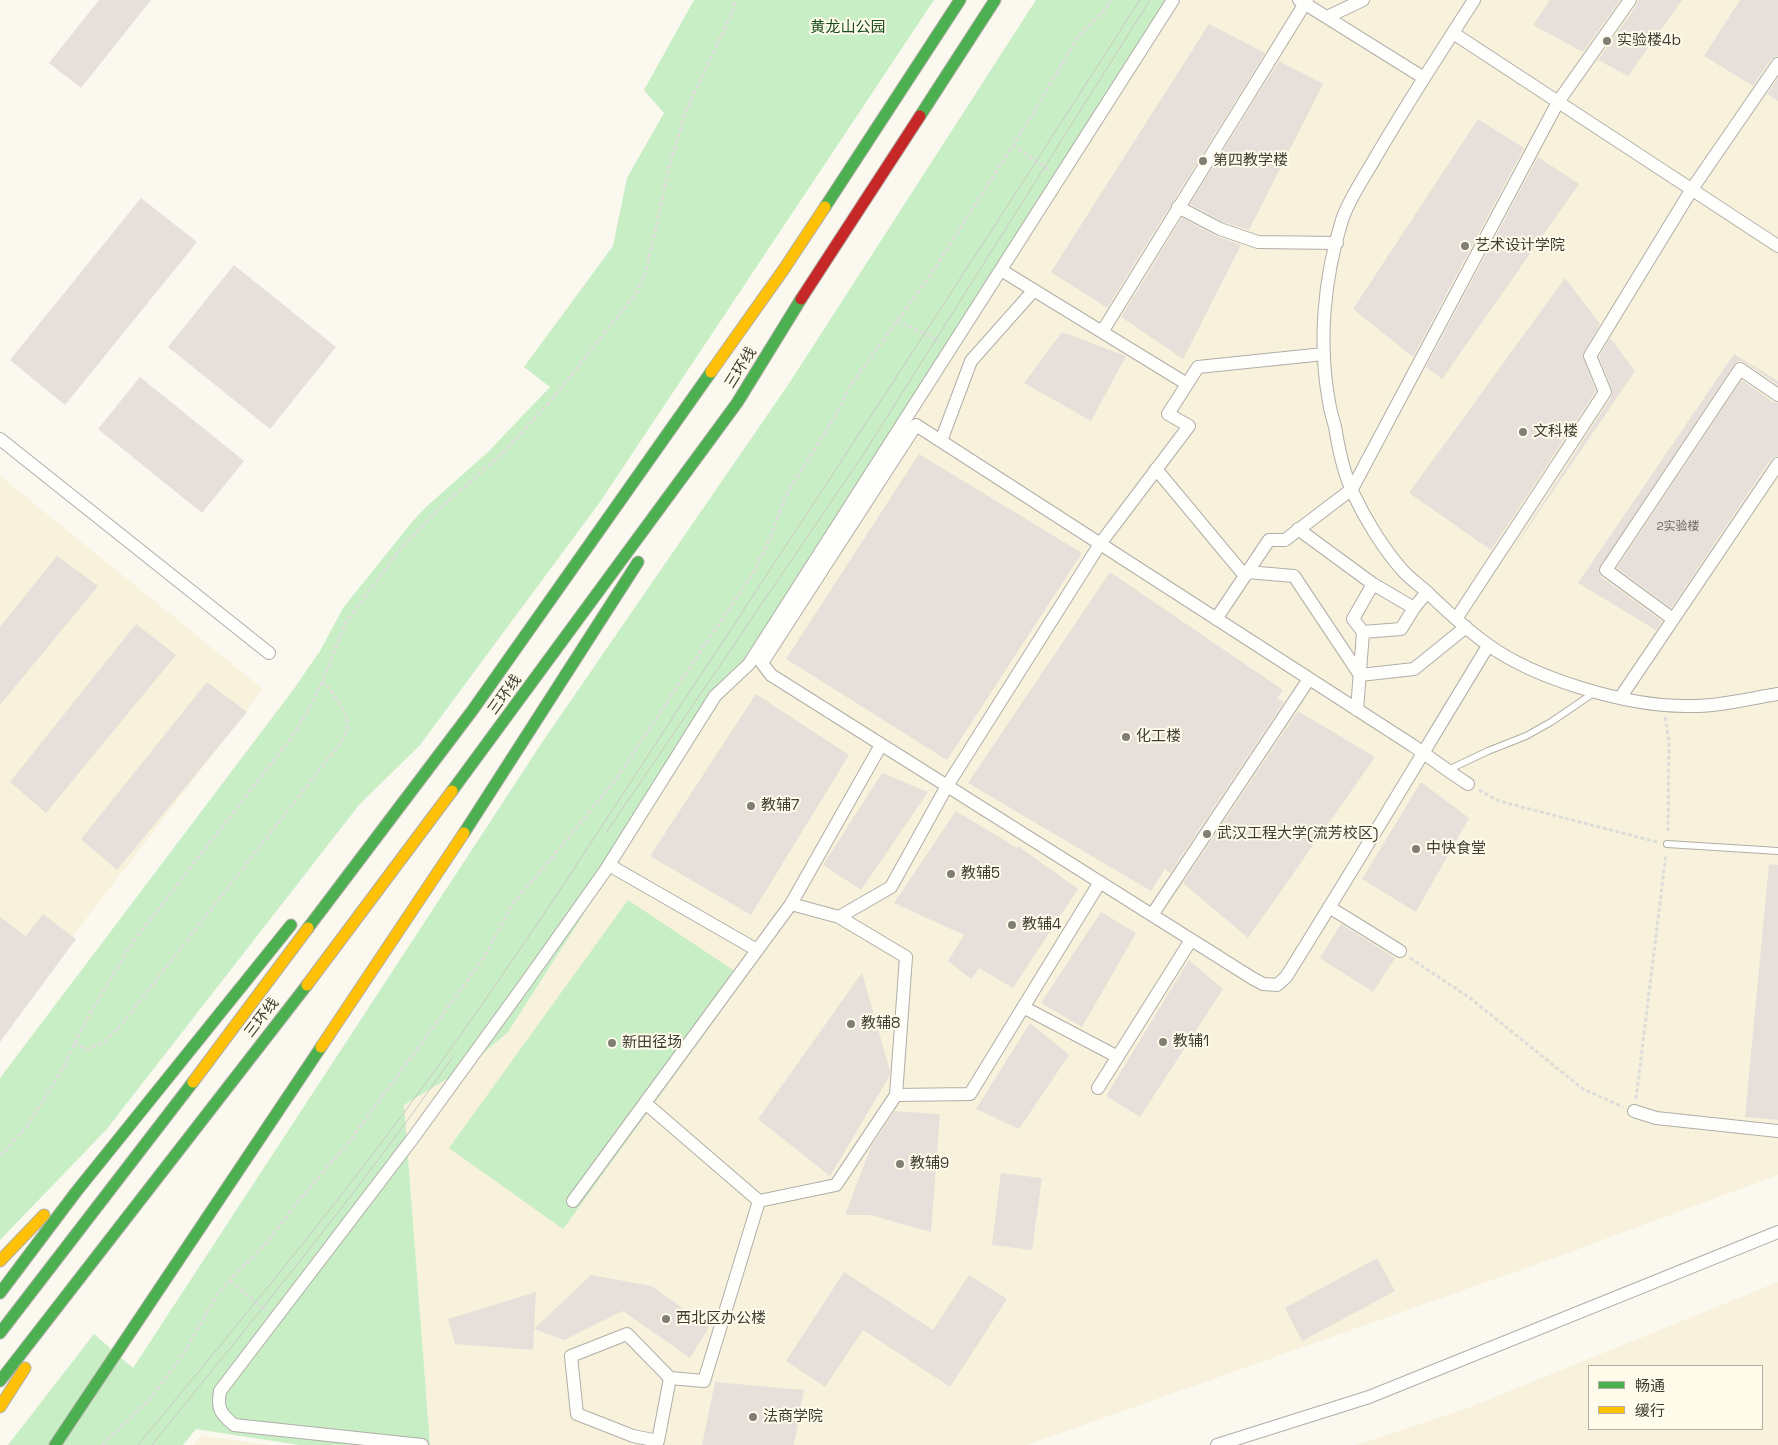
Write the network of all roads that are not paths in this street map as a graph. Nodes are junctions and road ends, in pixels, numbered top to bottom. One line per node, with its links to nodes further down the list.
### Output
1 (960, 0): 51 (highway, 三环线)
2 (995, 0): 25 (highway, 三环线)
3 (1173, 0): 17 (street)
4 (1363, 0): 8 (street)
5 (1474, 0): 9 (street)
6 (1630, 0): 12 (street)
7 (1304, 1): 8 (street); 14 (street)
8 (1327, 18): 11 (street)
9 (1453, 33): 11 (street); 12 (street)
10 (1778, 64): 13 (street)
11 (1424, 78): 15 (street)
12 (1558, 102): 13 (street); 30 (street)
13 (1692, 189): 16 (street); 41 (street)
14 (1178, 207): 15 (street); 19 (street)
15 (1336, 243): 21 (street)
16 (1778, 246)
17 (1001, 270): 18 (street); 20 (street)
18 (1034, 290): 19 (street); 22 (street)
19 (1102, 332): 23 (street)
20 (951, 349): 22 (street); 60 (street)
21 (1324, 354): 23 (street); 30 (street)
22 (971, 361): 27 (street)
23 (1187, 384): 29 (street)
24 (1778, 395): 40 (street)
25 (737, 404): 31 (highway); 81 (highway, 三环线)
26 (0, 439): 44 (street)
27 (941, 441): 33 (street); 52 (street)
28 (1778, 464): 40 (street)
29 (1156, 469): 33 (street); 35 (street)
30 (1352, 489): 32 (street); 37 (street)
31 (659, 529)
32 (1298, 529): 35 (street); 36 (street)
33 (1100, 544): 39 (street); 56 (street)
34 (643, 554): 89 (highway)
35 (1246, 574): 39 (street); 45 (street)
36 (1373, 584): 38 (street); 42 (street)
37 (1427, 592): 38 (street); 41 (street)
38 (1414, 608): 42 (street)
39 (1216, 619): 46 (street)
40 (1673, 619): 49 (street)
41 (1461, 623): 43 (street); 45 (street)
42 (1363, 632): 45 (street)
43 (1488, 646): 47 (street); 53 (street)
44 (269, 653)
45 (1360, 675): 50 (street)
46 (1308, 679): 50 (street); 64 (street)
47 (1596, 692): 49 (street); 54 (lane)
48 (1778, 694): 49 (street)
49 (1620, 698)
50 (1357, 710): 53 (street)
51 (455, 734): 57 (highway); 84 (highway, 三环线)
52 (881, 745): 56 (street); 62 (street)
53 (1423, 753): 54 (street); 63 (street)
54 (1447, 771): 55 (street)
55 (1468, 784)
56 (947, 786): 61 (street); 66 (street)
57 (386, 806)
58 (1667, 844): 59 (lane)
59 (1778, 851)
60 (609, 865): 68 (street); 90 (street)
61 (1100, 882): 64 (street); 70 (street)
62 (791, 904): 66 (street); 68 (street)
63 (1329, 907): 67 (street); 69 (street)
64 (1152, 915): 67 (street)
65 (297, 917): 77 (highway)
66 (839, 917): 73 (street)
67 (1191, 940): 71 (street)
68 (757, 950): 78 (street)
69 (1400, 951)
70 (1023, 1007): 71 (street); 73 (street)
71 (1118, 1057): 72 (street)
72 (1098, 1088)
73 (896, 1095): 79 (street)
74 (651, 1108): 79 (street)
75 (1634, 1111): 76 (street)
76 (1778, 1131)
77 (112, 1147): 82 (highway); 83 (highway)
78 (573, 1201)
79 (759, 1201): 85 (street)
80 (1778, 1232): 91 (street)
81 (107, 1240): 86 (highway, 三环线); 87 (highway)
82 (0, 1261)
83 (0, 1293)
84 (0, 1333)
85 (670, 1378): 88 (street); 88 (street)
86 (0, 1380)
87 (0, 1406)
88 (632, 1441)
89 (55, 1445)
90 (422, 1445)
91 (1217, 1445)

